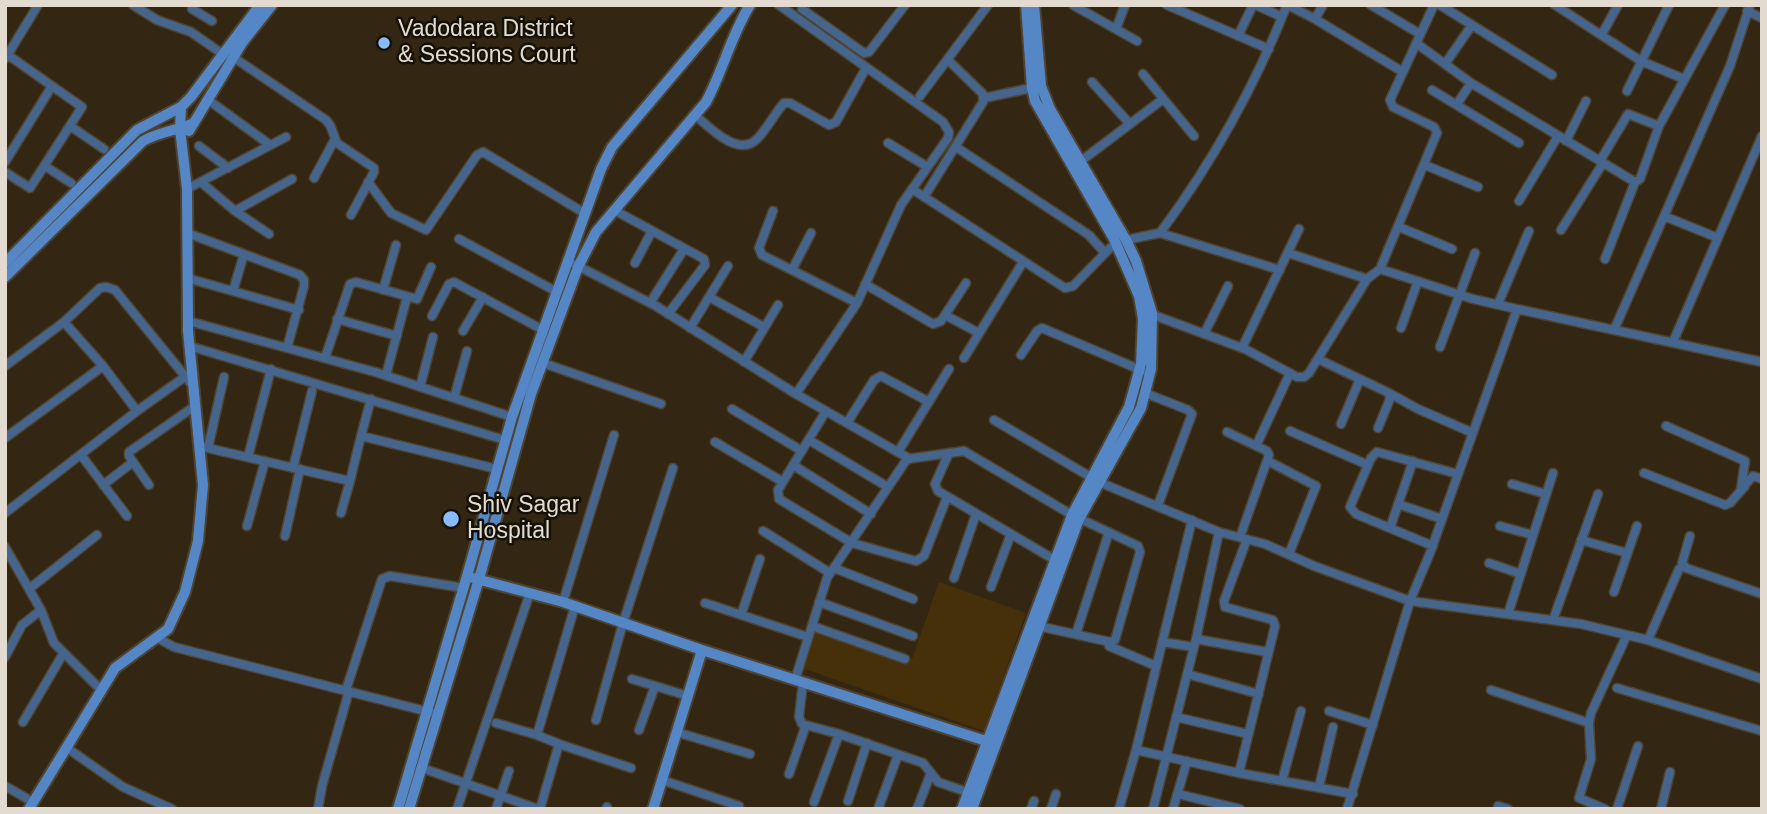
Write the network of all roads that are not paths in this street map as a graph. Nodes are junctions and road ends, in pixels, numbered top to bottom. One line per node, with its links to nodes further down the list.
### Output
1 (38, 5): 41 (street)
2 (134, 5): 40 (street)
3 (194, 5): 32 (street)
4 (260, 5): 40 (street)
5 (272, 5): 40 (street)
6 (732, 5): 103 (street)
7 (750, 5): 63 (street)
8 (779, 5): 28 (street)
9 (905, 5): 26 (street)
10 (988, 5): 42 (street)
11 (1026, 5): 53 (street)
12 (1034, 5): 53 (street)
13 (1073, 5): 34 (street)
14 (1125, 5): 34 (street)
15 (1167, 5): 36 (street)
16 (1254, 5): 29 (street); 36 (street)
17 (1288, 5): 29 (street); 31 (street)
18 (1323, 5): 31 (street)
19 (1371, 5): 37 (street)
20 (1434, 5): 37 (street)
21 (1440, 5): 33 (street)
22 (1555, 5): 35 (street)
23 (1618, 5): 35 (street)
24 (1669, 5): 43 (street)
25 (1725, 5): 49 (street)
26 (803, 7): 28 (street)
27 (1749, 8): 30 (street); 105 (street)
28 (793, 16): 45 (street)
29 (1282, 17): 39 (street)
30 (1762, 18)
31 (1315, 19): 46 (street)
32 (212, 21)
33 (1472, 25): 44 (street); 48 (street)
34 (1116, 29): 38 (street)
35 (1602, 34): 43 (street)
36 (1238, 36): 39 (street)
37 (1418, 39): 44 (street); 46 (street)
38 (1137, 41)
39 (1269, 49): 113 (street)
40 (228, 56): 58 (street); 62 (street); 73 (street)
41 (6, 57): 52 (street)
42 (948, 60): 56 (street); 57 (street)
43 (1641, 61): 49 (street); 55 (street)
44 (1445, 64): 51 (street)
45 (866, 68): 63 (street); 86 (street)
46 (1403, 72): 84 (street)
47 (1143, 74): 59 (street)
48 (1552, 75)
49 (1684, 79): 67 (street)
50 (1092, 82): 64 (street)
51 (1471, 83): 61 (street); 72 (street)
52 (52, 86): 66 (street); 82 (street)
53 (1036, 87): 57 (street); 81 (street); 117 (street)
54 (1432, 90): 61 (street)
55 (1627, 91)
56 (920, 96)
57 (984, 98): 78 (street)
58 (206, 99): 65 (street); 76 (street)
59 (1163, 99): 64 (street); 69 (street)
60 (1586, 102): 72 (street)
61 (1457, 104): 75 (street)
62 (181, 107): 68 (street); 127 (street)
63 (695, 115): 100 (street)
64 (1129, 123): 81 (street)
65 (191, 124): 68 (street); 80 (street)
66 (70, 126): 79 (street); 85 (street)
67 (1659, 126): 83 (street); 92 (street)
68 (180, 129): 80 (street); 135 (street)
69 (1194, 136)
70 (1762, 136): 116 (street)
71 (286, 137): 76 (street)
72 (1562, 138): 83 (street); 99 (street)
73 (335, 139): 89 (street); 91 (street)
74 (888, 143): 86 (street)
75 (1519, 143)
76 (270, 145): 87 (street)
77 (199, 146): 87 (street)
78 (956, 147): 98 (street); 121 (street)
79 (104, 149)
80 (182, 150): 96 (street)
81 (1081, 161): 117 (street)
82 (5, 162)
83 (1602, 162): 92 (street); 108 (street)
84 (1425, 165): 95 (street); 106 (street)
85 (45, 166): 88 (street); 93 (street)
86 (926, 166): 97 (street)
87 (228, 168): 94 (street)
88 (5, 172)
89 (314, 178)
90 (292, 179): 101 (street)
91 (368, 182): 103 (street); 104 (street)
92 (1635, 182): 125 (street)
93 (71, 183)
94 (201, 183): 96 (street); 101 (street)
95 (1478, 187)
96 (187, 189): 111 (street)
97 (912, 189): 98 (street); 140 (street)
98 (924, 197): 126 (street)
99 (1519, 201)
100 (614, 210): 109 (street); 129 (street)
101 (235, 211): 114 (street)
102 (773, 211): 133 (street)
103 (586, 214): 129 (street)
104 (351, 215)
105 (1664, 216): 116 (street); 166 (street)
106 (1399, 227): 120 (street); 132 (street)
107 (1299, 229): 122 (street)
108 (1561, 230)
109 (652, 231): 119 (street); 128 (street)
110 (1529, 231): 151 (street)
111 (187, 233): 124 (street); 136 (street)
112 (811, 233): 133 (street)
113 (1160, 233): 117 (street); 134 (street)
114 (269, 234)
115 (459, 239): 144 (street)
116 (1717, 239): 172 (street)
117 (1121, 241): 121 (street); 155 (street)
118 (396, 245): 142 (street)
119 (684, 248): 149 (street); 156 (street)
120 (1452, 249)
121 (1105, 253): 126 (street)
122 (1288, 253): 134 (street); 137 (street)
123 (1475, 253): 145 (street)
124 (244, 254): 143 (street); 154 (street)
125 (1605, 259)
126 (1023, 262): 168 (street)
127 (5, 263)
128 (635, 263)
129 (573, 264): 144 (street); 149 (street); 184 (street)
130 (728, 266): 148 (street)
131 (431, 267): 146 (street)
132 (1380, 269): 137 (street); 138 (street)
133 (792, 270): 150 (street)
134 (1280, 270): 176 (street)
135 (5, 277)
136 (187, 278): 143 (street); 160 (street)
137 (1367, 279): 181 (street)
138 (1418, 281): 145 (street); 164 (street)
139 (966, 283): 157 (street)
140 (865, 284): 150 (street); 157 (street)
141 (1228, 286): 169 (street)
142 (383, 290): 146 (street); 159 (street)
143 (233, 291): 154 (street)
144 (557, 292): 165 (street)
145 (1460, 295): 151 (street); 174 (street)
146 (407, 297): 170 (street)
147 (483, 297): 158 (street); 165 (street); 167 (street)
148 (709, 297): 162 (street); 163 (street)
149 (650, 303): 156 (street)
150 (856, 303): 200 (street)
151 (1498, 304): 153 (street)
152 (778, 305): 162 (street)
153 (1517, 309): 166 (street); 217 (street)
154 (299, 310): 175 (street)
155 (1147, 312): 169 (street); 189 (street)
156 (668, 314): 163 (street)
157 (945, 315): 168 (street)
158 (432, 317)
159 (337, 319): 170 (street); 179 (street)
160 (188, 321): 173 (street); 175 (street)
161 (64, 322): 185 (street); 186 (street); 192 (street)
162 (764, 327): 182 (street)
163 (690, 328): 182 (street)
164 (1401, 328)
165 (543, 330): 209 (street)
166 (1614, 330): 172 (street)
167 (463, 331)
168 (979, 334): 180 (street)
169 (1204, 334): 176 (street)
170 (397, 335): 191 (street)
171 (433, 337): 196 (street)
172 (1673, 342): 183 (street)
173 (189, 346): 187 (street); 195 (street)
174 (1440, 347)
175 (287, 348): 179 (street)
176 (1242, 348): 190 (street)
177 (467, 351): 201 (street)
178 (1021, 355): 189 (street)
179 (325, 358): 191 (street)
180 (964, 358)
181 (1318, 359): 190 (street); 194 (street)
182 (744, 362): 200 (street)
183 (1762, 362)
184 (542, 363): 204 (street); 290 (street)
185 (5, 366)
186 (103, 366): 207 (street); 220 (street)
187 (271, 369): 202 (street); 230 (street)
188 (949, 369): 203 (street)
189 (1145, 372): 198 (street); 245 (street)
190 (1290, 373): 224 (street)
191 (386, 375): 196 (street)
192 (186, 376): 195 (street); 207 (street)
193 (224, 377): 225 (street)
194 (1360, 379): 199 (street); 212 (street)
195 (193, 386): 205 (street)
196 (420, 387): 201 (street)
197 (312, 391): 239 (street)
198 (1145, 393): 245 (street); 256 (street)
199 (1389, 393): 214 (street); 217 (street)
200 (796, 394): 208 (street)
201 (454, 398): 209 (street)
202 (370, 399): 219 (street); 221 (street)
203 (929, 402): 211 (street); 227 (street)
204 (661, 404)
205 (195, 406): 225 (street); 235 (street)
206 (732, 408): 226 (street)
207 (137, 411): 229 (street)
208 (826, 411): 211 (street); 222 (street)
209 (512, 417): 221 (street)
210 (994, 420): 245 (street)
211 (847, 423): 227 (street)
212 (1341, 424)
213 (1666, 426): 244 (street)
214 (1378, 428)
215 (1290, 431): 236 (street)
216 (1227, 432): 224 (street)
217 (1473, 433): 243 (street)
218 (614, 435): 300 (street)
219 (361, 436): 240 (street); 246 (street)
220 (5, 438)
221 (505, 440): 240 (street)
222 (809, 440): 226 (street); 251 (street)
223 (715, 442): 247 (street)
224 (1256, 446): 233 (street)
225 (204, 447): 230 (street); 314 (street)
226 (802, 451): 237 (street)
227 (898, 452): 231 (street)
228 (949, 453): 231 (street); 254 (street); 262 (street)
229 (80, 455): 249 (street); 257 (street)
230 (248, 457): 232 (street)
231 (910, 458): 251 (street)
232 (265, 461): 239 (street); 265 (street)
233 (1268, 461): 277 (street); 283 (street)
234 (1413, 461): 236 (street); 243 (street); 255 (street)
235 (133, 462): 249 (street); 250 (street)
236 (1368, 465): 268 (street)
237 (793, 466): 247 (street); 259 (street)
238 (673, 468): 308 (street)
239 (297, 469): 246 (street); 275 (street)
240 (497, 469): 290 (street)
241 (1553, 473): 252 (street)
242 (1644, 473): 244 (street)
243 (1458, 474): 263 (street)
244 (1757, 478)
245 (1095, 480): 256 (street); 262 (street)
246 (350, 481): 258 (street)
247 (783, 482): 279 (street)
248 (1512, 484): 252 (street)
249 (103, 485): 261 (street)
250 (149, 485)
251 (888, 487): 259 (street)
252 (1546, 494): 274 (street)
253 (1598, 494): 278 (street)
254 (947, 497): 260 (street); 279 (street)
255 (1398, 504): 263 (street); 268 (street)
256 (1158, 505): 264 (street)
257 (5, 513)
258 (341, 513)
259 (871, 514): 279 (street)
260 (976, 514): 272 (street); 291 (street)
261 (127, 516)
262 (1075, 517): 270 (street); 285 (street); 310 (street)
263 (1442, 519): 280 (street)
264 (1192, 520): 271 (street); 317 (street)
265 (247, 526)
266 (1500, 526): 274 (street)
267 (1637, 526): 282 (street)
268 (1390, 528): 280 (street)
269 (763, 531): 288 (street)
270 (1109, 532): 311 (street); 311 (street)
271 (1219, 532): 277 (street); 318 (street)
272 (1011, 534): 285 (street); 292 (street)
273 (97, 535): 294 (street)
274 (1533, 535): 289 (street)
275 (285, 536)
276 (1690, 536): 297 (street)
277 (1243, 538): 283 (street); 321 (street)
278 (1581, 540): 282 (street); 307 (street)
279 (852, 543): 288 (street)
280 (1433, 546): 299 (street)
281 (5, 547): 294 (street)
282 (1628, 553): 295 (street)
283 (1289, 555): 299 (street)
284 (760, 559): 306 (street)
285 (1055, 560): 355 (street)
286 (1489, 563): 289 (street)
287 (1679, 569): 316 (street)
288 (832, 570): 298 (street); 301 (street)
289 (1521, 574): 305 (street)
290 (473, 578): 293 (street); 296 (street); 340 (street)
291 (954, 578)
292 (991, 587)
293 (464, 588): 332 (street); 337 (street)
294 (29, 589): 304 (street)
295 (1614, 592)
296 (530, 593): 300 (street); 374 (street)
297 (1762, 594)
298 (913, 598)
299 (1410, 601): 305 (street); 347 (street)
300 (563, 602): 303 (street)
301 (819, 602): 309 (street); 313 (street)
302 (705, 603): 306 (street)
303 (575, 606): 308 (street); 354 (street)
304 (41, 610): 322 (street); 323 (street)
305 (1508, 614): 307 (street)
306 (741, 615): 315 (street)
307 (1553, 620): 312 (street)
308 (623, 623): 320 (street); 342 (street)
309 (811, 626): 315 (street); 324 (street)
310 (1038, 626): 311 (street); 377 (street)
311 (1076, 634)
312 (1627, 635): 316 (street); 345 (street)
313 (913, 636)
314 (156, 637): 332 (street); 334 (street)
315 (808, 637): 329 (street)
316 (1648, 640): 328 (street)
317 (1162, 642): 318 (street); 325 (street)
318 (1195, 643): 321 (street); 326 (street)
319 (1109, 646): 325 (street)
320 (702, 650): 329 (street); 336 (street)
321 (1266, 652): 335 (street)
322 (63, 654): 334 (street); 343 (street)
323 (5, 657)
324 (905, 659)
325 (1156, 666): 360 (street)
326 (1187, 674): 335 (street); 341 (street)
327 (632, 679): 330 (street)
328 (1762, 679)
329 (799, 681): 346 (street); 355 (street)
330 (655, 686): 336 (street); 349 (street)
331 (1617, 688): 350 (street)
332 (348, 690): 337 (street); 388 (street)
333 (1491, 690): 345 (street)
334 (102, 691): 359 (street)
335 (1259, 694): 353 (street)
336 (688, 696): 351 (street)
337 (427, 710): 340 (street); 389 (street)
338 (1301, 711): 373 (street)
339 (1329, 711): 347 (street)
340 (439, 715): 365 (street)
341 (1176, 717): 353 (street); 363 (street)
342 (596, 720)
343 (23, 722)
344 (496, 723): 354 (street)
345 (1589, 723): 406 (street)
346 (806, 724): 352 (street); 371 (street)
347 (1373, 725): 380 (street)
348 (1333, 727): 376 (street)
349 (639, 730)
350 (1762, 731)
351 (676, 732): 361 (street); 372 (street)
352 (839, 734): 356 (street); 383 (street)
353 (1248, 734): 370 (street)
354 (537, 735): 357 (street)
355 (986, 741): 377 (street)
356 (867, 743): 362 (street); 382 (street)
357 (559, 744): 366 (street); 393 (street)
358 (1638, 746): 407 (street)
359 (67, 748): 384 (street); 387 (street)
360 (1136, 750): 363 (street); 400 (street)
361 (750, 754)
362 (898, 755): 369 (street); 395 (street)
363 (1167, 756): 364 (street); 401 (street)
364 (1187, 761): 370 (street); 379 (street)
365 (422, 768): 374 (street); 390 (street)
366 (631, 768)
367 (509, 771): 381 (street)
368 (1670, 772): 408 (street)
369 (931, 773): 377 (street); 396 (street)
370 (1239, 773): 373 (street)
371 (789, 774)
372 (662, 780): 385 (street); 394 (street)
373 (1282, 781): 376 (street)
374 (466, 783): 381 (street); 391 (street)
375 (5, 786): 384 (street)
376 (1319, 787): 380 (street)
377 (972, 794): 397 (street); 398 (street)
378 (1056, 794): 399 (street)
379 (1178, 794): 402 (street); 403 (street)
380 (1353, 794): 404 (street)
381 (501, 795): 392 (street); 393 (street)
382 (848, 801)
383 (814, 802)
384 (31, 806)
385 (739, 806)
386 (1498, 806): 405 (street)
387 (172, 809)
388 (318, 809)
389 (398, 809)
390 (409, 809)
391 (457, 809)
392 (496, 809)
393 (539, 809)
394 (653, 809)
395 (878, 809)
396 (917, 809)
397 (962, 809)
398 (972, 809)
399 (1051, 809)
400 (1119, 809)
401 (1153, 809)
402 (1174, 809)
403 (1240, 809)
404 (1347, 809)
405 (1508, 809)
406 (1605, 809)
407 (1617, 809)
408 (1661, 809)

